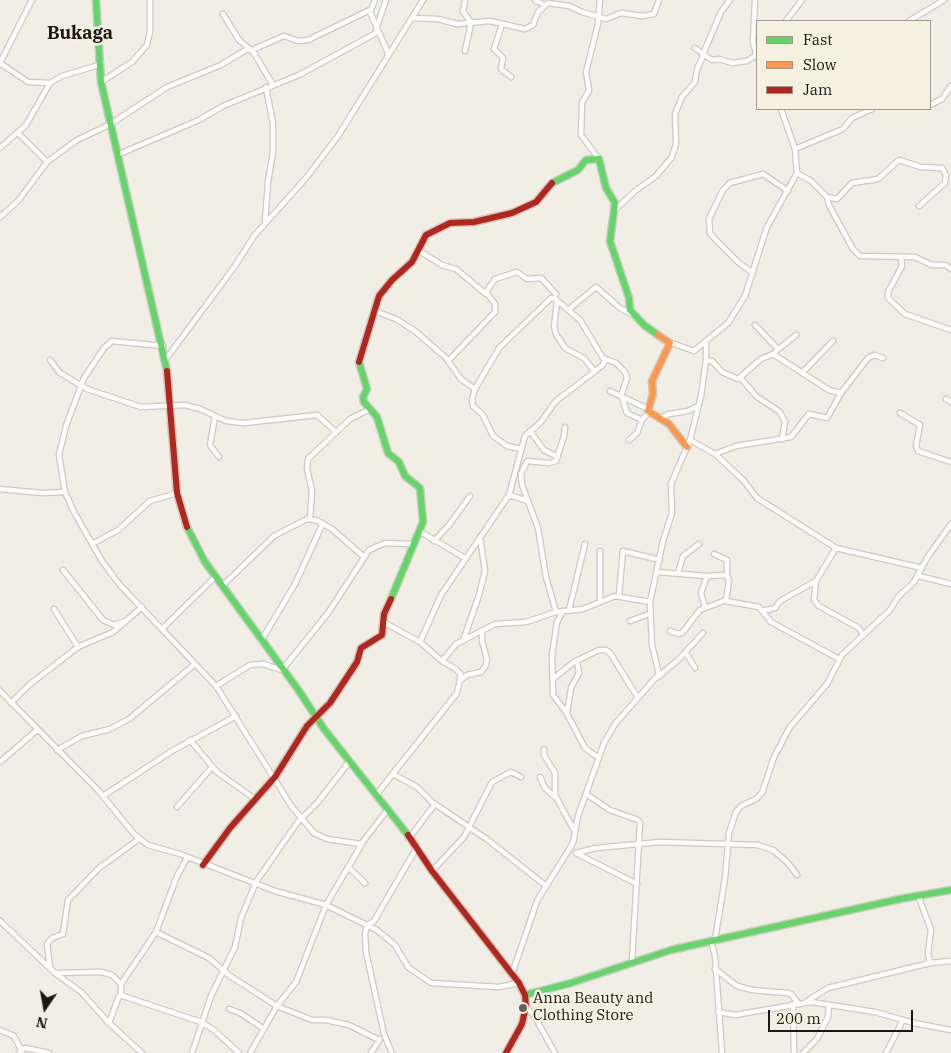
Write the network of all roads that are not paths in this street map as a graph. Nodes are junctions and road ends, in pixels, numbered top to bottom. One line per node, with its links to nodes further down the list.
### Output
1 (32, 0): 31 (street)
2 (96, 0): 32 (street)
3 (150, 0): 34 (street)
4 (375, 0): 16 (street)
5 (386, 0): 24 (street)
6 (423, 0): 19 (street)
7 (465, 0): 22 (street)
8 (535, 0): 15 (street)
9 (600, 0): 18 (street)
10 (659, 0): 18 (street)
11 (730, 0): 30 (street)
12 (755, 0): 29 (street)
13 (802, 0): 20 (street)
14 (944, 0): 21 (street)
15 (544, 5): 18 (street); 23 (street)
16 (370, 10): 24 (street); 26 (street)
17 (223, 14): 26 (street)
18 (599, 17): 50 (street)
19 (412, 18): 22 (street); 28 (street)
20 (787, 20)
21 (911, 20)
22 (471, 23): 23 (street); 27 (street)
23 (502, 24): 33 (street)
24 (377, 31): 28 (street); 36 (street)
25 (695, 48): 30 (street)
26 (251, 49): 36 (street); 45 (street)
27 (465, 51)
28 (388, 53): 58 (street)
29 (756, 53): 30 (street)
30 (704, 54): 56 (street)
31 (0, 63): 35 (street)
32 (99, 65): 34 (street); 35 (street)
33 (510, 77)
34 (101, 82): 45 (street)
35 (50, 83): 46 (street)
36 (272, 85): 38 (street)
37 (951, 86): 39 (street)
38 (266, 88): 49 (street); 58 (street)
39 (949, 91): 40 (street)
40 (931, 104)
41 (781, 110): 48 (street)
42 (856, 110): 44 (street)
43 (870, 110): 44 (street)
44 (858, 115): 48 (street)
45 (110, 125): 49 (street); 51 (street)
46 (18, 134): 47 (street); 51 (street)
47 (0, 148)
48 (794, 149): 52 (street)
49 (117, 155): 75 (street)
50 (599, 159): 56 (street); 59 (street)
51 (47, 162): 57 (street)
52 (797, 173): 53 (street); 54 (street)
53 (788, 191): 62 (street); 62 (street)
54 (827, 197): 55 (street); 60 (street)
55 (919, 206)
56 (615, 210): 68 (street)
57 (0, 217)
58 (265, 223): 79 (street)
59 (418, 250): 64 (street); 67 (street)
60 (901, 258): 61 (street); 70 (street)
61 (951, 270)
62 (753, 272): 72 (street)
63 (556, 294): 64 (street)
64 (487, 295): 83 (street)
65 (556, 300): 66 (street); 84 (street); 88 (street)
66 (568, 310): 68 (street); 81 (street)
67 (375, 311): 83 (street); 96 (street)
68 (631, 314): 73 (street)
69 (755, 325): 76 (street)
70 (951, 330)
71 (796, 335): 76 (street)
72 (706, 341): 73 (street); 82 (street)
73 (669, 342): 97 (street)
74 (833, 342): 85 (street)
75 (163, 346): 79 (street); 87 (street)
76 (778, 349): 77 (street)
77 (774, 354): 85 (street); 86 (street)
78 (883, 358): 90 (street)
79 (166, 359): 94 (street)
80 (50, 360): 87 (street)
81 (605, 360): 84 (street); 91 (street)
82 (706, 360): 86 (street); 95 (street)
83 (448, 361): 88 (street)
84 (594, 371): 103 (street)
85 (803, 372): 90 (street)
86 (740, 377): 105 (street)
87 (80, 386): 94 (street); 115 (street)
88 (475, 389): 109 (street)
89 (610, 391): 91 (street)
90 (841, 393): 105 (street)
91 (622, 397): 97 (street); 101 (street)
92 (946, 399): 93 (street)
93 (951, 402)
94 (170, 406): 99 (street); 116 (street)
95 (698, 406): 100 (street); 107 (street)
96 (370, 409): 104 (street); 123 (street)
97 (648, 410): 100 (street); 101 (street)
98 (900, 413): 113 (street)
99 (215, 416): 104 (street); 111 (street)
100 (661, 418): 108 (street)
101 (642, 420): 106 (street)
102 (565, 427): 112 (street)
103 (530, 431): 109 (street); 112 (street)
104 (336, 432): 120 (street)
105 (782, 439): 110 (street)
106 (629, 440)
107 (690, 440): 108 (street); 110 (street)
108 (687, 447): 135 (street)
109 (521, 449): 117 (street)
110 (715, 454): 130 (street)
111 (219, 457)
112 (558, 457): 119 (street)
113 (951, 462)
114 (0, 490): 115 (street)
115 (65, 492): 126 (street)
116 (177, 493): 126 (street); 143 (street)
117 (509, 495): 119 (street); 124 (street)
118 (470, 496): 125 (street)
119 (528, 501): 157 (street)
120 (310, 518): 121 (street); 146 (street)
121 (322, 523): 133 (street); 167 (street)
122 (951, 524): 136 (street)
123 (419, 531): 125 (street); 127 (street)
124 (480, 537): 134 (street); 168 (street)
125 (434, 541): 134 (street)
126 (92, 544): 151 (street)
127 (412, 544): 133 (street); 161 (street)
128 (585, 544): 154 (street)
129 (699, 544): 139 (street)
130 (836, 548): 136 (street); 144 (street)
131 (600, 551): 149 (street)
132 (714, 554): 140 (street)
133 (364, 557): 177 (street)
134 (465, 558): 169 (street)
135 (660, 560): 138 (street); 147 (street)
136 (922, 568): 142 (street)
137 (62, 570): 159 (street)
138 (657, 572): 139 (street); 150 (street)
139 (678, 573): 141 (street)
140 (727, 575): 141 (street); 148 (street)
141 (707, 576): 152 (street)
142 (919, 576): 145 (street); 166 (street)
143 (216, 577): 146 (street); 162 (street)
144 (816, 581): 156 (street); 166 (street)
145 (951, 584)
146 (222, 586): 167 (street)
147 (619, 595): 149 (street); 150 (street)
148 (726, 600): 152 (street); 156 (street)
149 (600, 601): 154 (street)
150 (650, 602): 158 (street)
151 (142, 607): 159 (street); 162 (street)
152 (705, 607): 164 (street)
153 (54, 609): 170 (street)
154 (570, 610): 155 (street)
155 (563, 611): 157 (street); 180 (street)
156 (762, 611): 172 (street)
157 (556, 612): 163 (street)
158 (649, 614): 160 (street); 178 (street)
159 (130, 620): 170 (street)
160 (630, 621)
161 (384, 623): 169 (street); 187 (street)
162 (162, 628): 175 (street)
163 (482, 631): 168 (street); 179 (street)
164 (670, 631)
165 (703, 633): 171 (street)
166 (864, 635): 172 (street)
167 (261, 641): 177 (street)
168 (463, 641): 173 (street)
169 (420, 642): 173 (street)
170 (78, 647): 184 (street)
171 (686, 653): 176 (street); 178 (street)
172 (839, 659): 214 (street)
173 (442, 661): 179 (street)
174 (577, 661): 180 (street); 183 (street); 185 (street)
175 (195, 664): 181 (street); 191 (street)
176 (695, 668)
177 (282, 670): 181 (street); 187 (street)
178 (658, 677): 183 (street)
179 (462, 679): 196 (street)
180 (553, 679): 185 (street)
181 (216, 686): 186 (street)
182 (0, 691): 184 (street)
183 (638, 698): 192 (street)
184 (11, 703): 188 (street)
185 (567, 713): 192 (street)
186 (236, 716): 189 (street); 197 (street)
187 (316, 717): 194 (street); 197 (street)
188 (37, 730): 191 (street); 193 (street)
189 (190, 740): 195 (street); 202 (street)
190 (544, 748): 203 (street)
191 (58, 750): 202 (street)
192 (599, 758): 200 (street)
193 (0, 762)
194 (349, 762): 201 (street); 208 (street)
195 (212, 767): 204 (street); 206 (street)
196 (392, 774): 201 (street); 205 (street)
197 (275, 777): 204 (street); 208 (street)
198 (521, 777): 209 (street)
199 (540, 777): 203 (street)
200 (586, 794): 210 (street); 215 (street)
201 (376, 795): 207 (street)
202 (103, 796): 212 (street)
203 (556, 798): 210 (street)
204 (255, 799): 220 (street)
205 (434, 804): 209 (street); 211 (street)
206 (177, 807)
207 (388, 809): 211 (street); 213 (street)
208 (302, 817): 213 (street); 224 (street)
209 (469, 827): 222 (street); 227 (street)
210 (575, 832): 217 (street)
211 (410, 837): 216 (street)
212 (140, 839): 219 (street); 238 (street)
213 (364, 842): 221 (street)
214 (728, 843): 215 (street); 223 (street); 234 (street)
215 (640, 844): 218 (street); 226 (street)
216 (417, 847): 222 (street); 232 (street)
217 (570, 851): 218 (street); 227 (street)
218 (576, 853): 226 (street)
219 (188, 858): 220 (street); 233 (street)
220 (203, 864): 224 (street)
221 (348, 867): 225 (street); 230 (street)
222 (432, 871): 242 (street)
223 (797, 876)
224 (256, 882): 230 (street); 240 (street)
225 (365, 883)
226 (637, 884): 235 (street)
227 (546, 886): 242 (street)
228 (951, 890): 229 (street)
229 (917, 895): 234 (street); 237 (street)
230 (326, 905): 232 (street); 250 (street)
231 (0, 921): 238 (street)
232 (367, 925): 243 (street); 260 (street)
233 (156, 932): 240 (street); 244 (street)
234 (713, 940): 235 (street); 239 (street)
235 (632, 961): 245 (street)
236 (951, 961): 237 (street)
237 (930, 963): 247 (street)
238 (50, 968): 241 (street)
239 (715, 969): 248 (street); 253 (street)
240 (225, 971): 250 (street); 255 (street)
241 (55, 973): 244 (street); 256 (street)
242 (512, 974): 243 (street)
243 (519, 983): 245 (street)
244 (121, 984): 246 (street)
245 (526, 994): 251 (street)
246 (121, 995): 255 (street); 256 (street)
247 (805, 1002): 248 (street); 249 (street)
248 (795, 1003): 253 (street); 273 (street)
249 (829, 1005): 254 (street); 274 (street)
250 (278, 1006): 257 (street); 261 (street)
251 (526, 1006): 270 (street); 271 (street)
252 (229, 1009): 257 (street)
253 (718, 1012): 272 (street)
254 (903, 1020): 259 (street); 275 (street)
255 (202, 1022): 265 (street); 266 (street)
256 (109, 1023): 264 (street)
257 (264, 1029): 267 (street)
258 (0, 1030): 262 (street)
259 (951, 1030)
260 (384, 1034): 261 (street); 269 (street)
261 (379, 1040): 268 (street)
262 (20, 1052): 263 (street)
263 (49, 1053)
264 (142, 1053)
265 (192, 1053)
266 (239, 1053)
267 (250, 1053)
268 (371, 1053)
269 (392, 1053)
270 (506, 1053)
271 (555, 1053)
272 (722, 1053)
273 (794, 1053)
274 (803, 1053)
275 (886, 1053)

